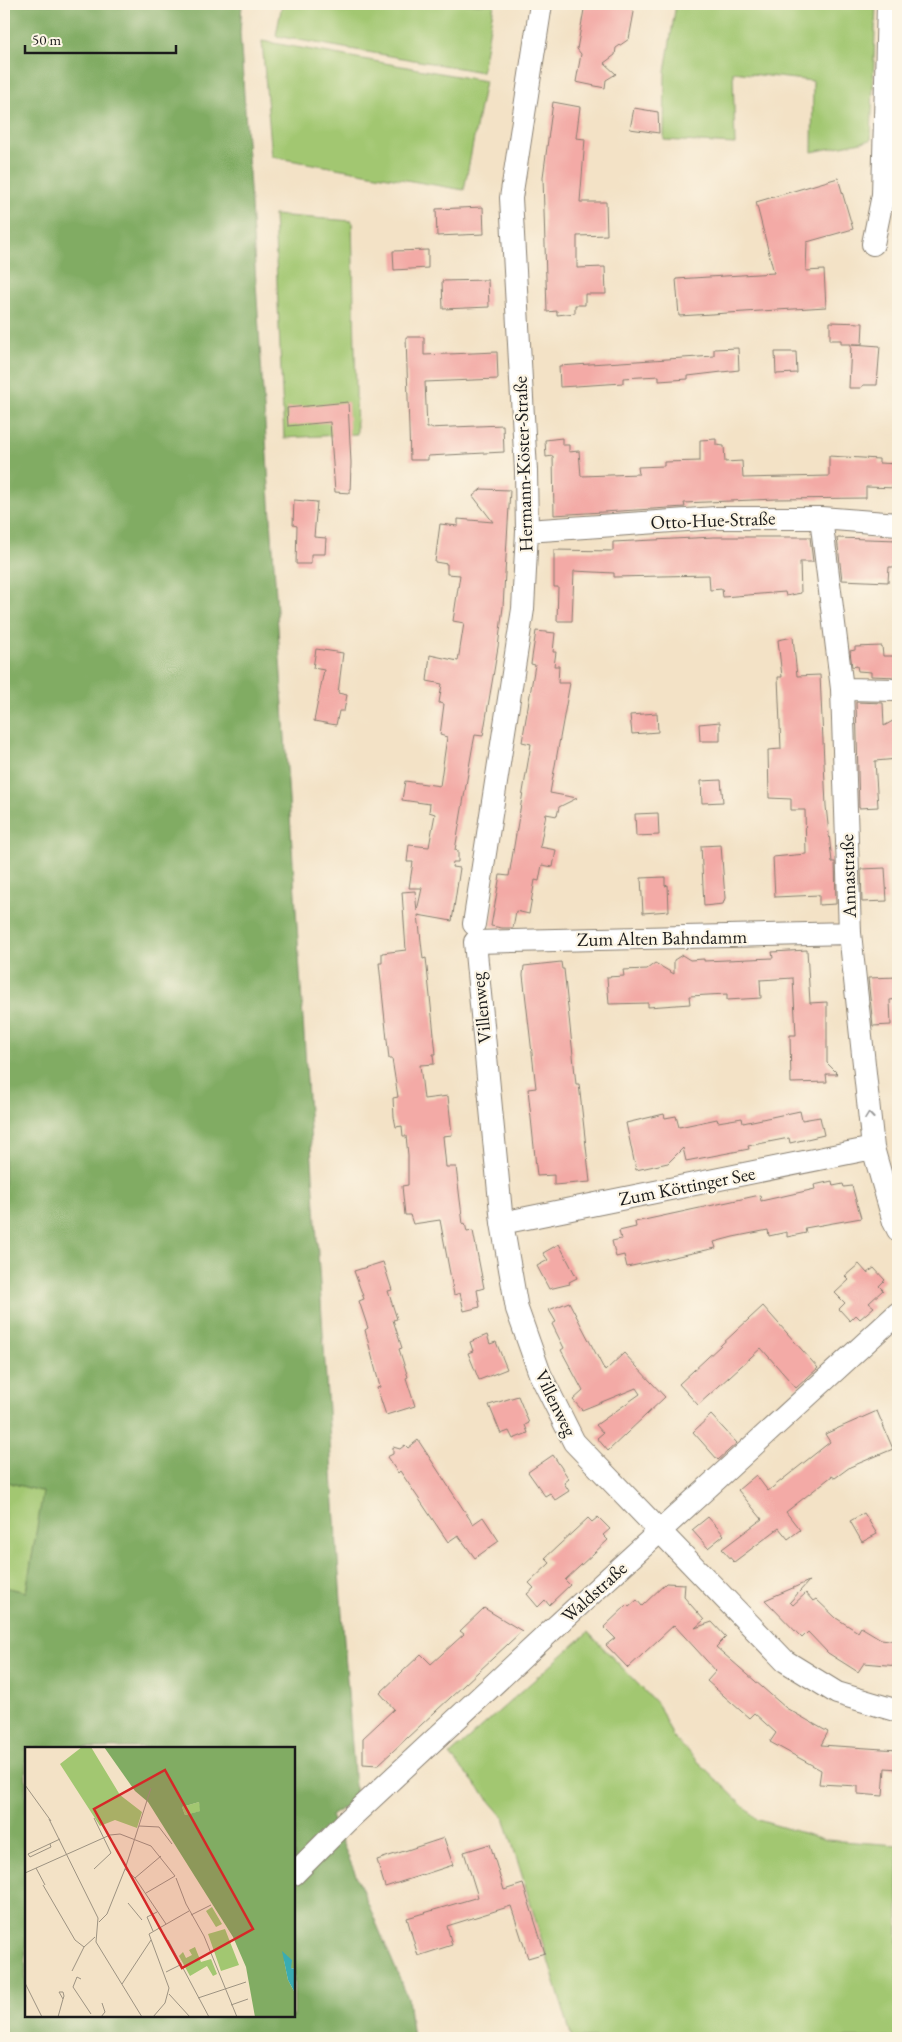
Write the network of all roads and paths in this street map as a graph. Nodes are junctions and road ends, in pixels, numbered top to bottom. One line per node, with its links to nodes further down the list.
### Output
1 (541, 4): 6 (street, Hermann-Köster-Straße)
2 (888, 4): 3 (street)
3 (873, 244)
4 (821, 518): 5 (street, Otto-Hue-Straße); 6 (street, Otto-Hue-Straße); 7 (street, Annastraße)
5 (898, 524)
6 (527, 530): 9 (street, Hermann-Köster-Straße)
7 (842, 689): 8 (street); 10 (street, Annastraße)
8 (898, 690)
9 (474, 933): 10 (street, Zum Alten Bahndamm); 12 (street, Villenweg)
10 (850, 933): 11 (street, Annastraße, one-way to 10)
11 (873, 1148): 12 (street, Zum Köttinger See); 13 (street, Annastraße)
12 (502, 1223): 15 (street, Villenweg)
13 (898, 1230)
14 (898, 1313): 15 (street, Waldstraße)
15 (660, 1532): 16 (street, Villenweg); 17 (street, Waldstraße)
16 (898, 1711)
17 (295, 1873)

